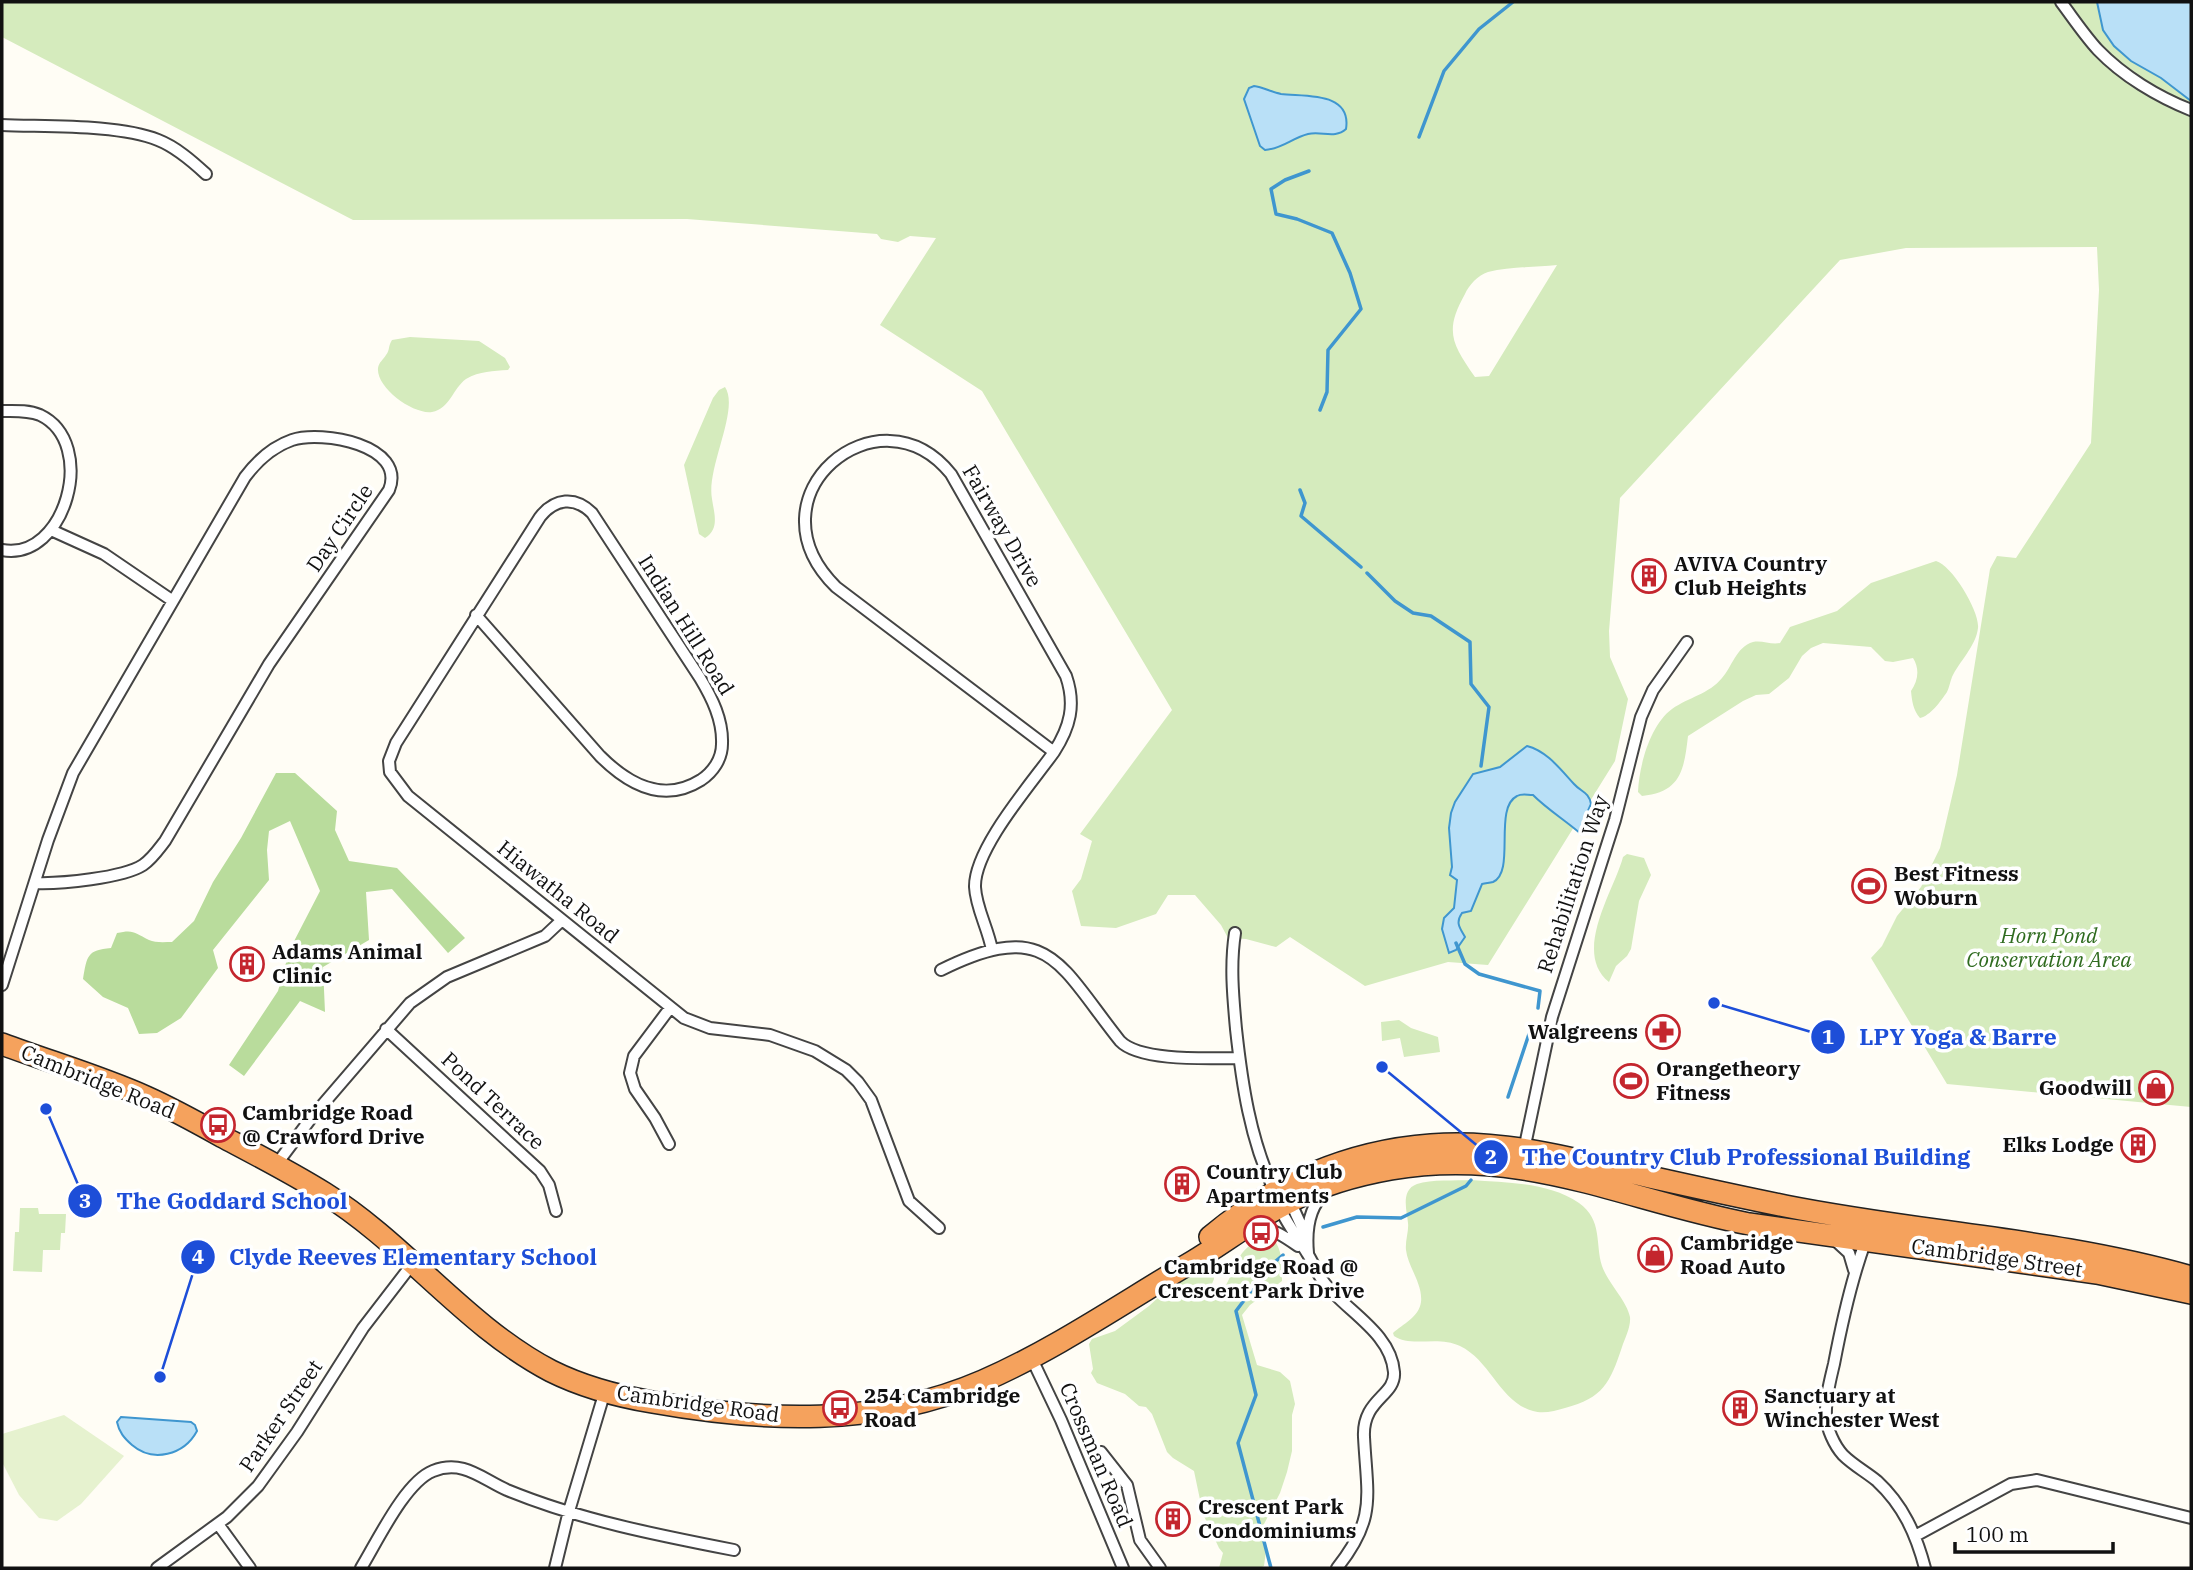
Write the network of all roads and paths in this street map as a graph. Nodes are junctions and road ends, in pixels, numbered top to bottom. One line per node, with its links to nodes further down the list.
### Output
1 (2061, 2): 2 (street)
2 (2191, 110)
3 (2, 125): 4 (street)
4 (206, 174)
5 (2, 411): 7 (street)
6 (566, 500): 10 (street, Hiawatha Road); 10 (street, Indian Hill Road)
7 (51, 530): 8 (street); 9 (street)
8 (2, 550)
9 (173, 601): 13 (street, Day Circle); 13 (street, Day Circle)
10 (476, 615): 14 (street, Hiawatha Road)
11 (1687, 642): 24 (street, Rehabilitation Way)
12 (1054, 752): 12 (street, Fairway Drive); 16 (street, Fairway Drive)
13 (35, 883): 18 (street, Day Circle)
14 (562, 920): 19 (street, Hiawatha Road); 20 (street)
15 (1235, 933): 22 (street)
16 (992, 950): 17 (street); 22 (street)
17 (941, 970)
18 (2, 985)
19 (670, 1007): 23 (street); 32 (street, Hiawatha Road)
20 (386, 1030): 25 (street); 30 (street, Pond Terrace)
21 (2, 1044): 25 (highway, Cambridge Road)
22 (1239, 1058): 29 (street)
23 (669, 1144)
24 (1524, 1150): 27 (highway, Cambridge Road); 29 (highway, Cambridge Road)
25 (276, 1165): 39 (highway, Cambridge Road)
26 (1357, 1177): 28 (highway, Cambridge Road); 29 (highway, Cambridge Road); 35 (street)
27 (1650, 1177): 28 (highway); 31 (highway, Cambridge Road)
28 (1645, 1198): 34 (highway, Cambridge Road)
29 (1281, 1199): 33 (highway, Cambridge Road); 35 (street); 38 (street); 41 (highway, Cambridge Road)
30 (556, 1211)
31 (1816, 1212): 37 (highway, Cambridge Street)
32 (939, 1228)
33 (1240, 1231): 38 (street); 41 (highway, Cambridge Road)
34 (1801, 1233): 36 (highway, Cambridge Street); 40 (street)
35 (1307, 1239): 38 (street)
36 (1866, 1240): 37 (highway, Cambridge Street); 40 (street)
37 (1976, 1245): 42 (highway, Cambridge Street); 43 (highway, Cambridge Street)
38 (1308, 1253): 58 (street)
39 (413, 1263): 45 (highway, Cambridge Road); 49 (street, Parker Street)
40 (1854, 1270): 50 (street)
41 (1167, 1276): 44 (highway, Cambridge Road)
42 (2191, 1277)
43 (2191, 1293)
44 (1031, 1357): 45 (highway, Cambridge Road); 56 (street, Crossman Road)
45 (604, 1391): 47 (street)
46 (1101, 1452): 57 (street)
47 (569, 1511): 51 (street); 54 (street); 55 (street)
48 (2191, 1518): 50 (street)
49 (218, 1524): 52 (street, Parker Street); 53 (street)
50 (1915, 1536): 59 (street)
51 (734, 1550)
52 (157, 1568)
53 (250, 1568)
54 (361, 1568)
55 (555, 1568)
56 (1123, 1568)
57 (1160, 1568)
58 (1337, 1568)
59 (1925, 1568)

